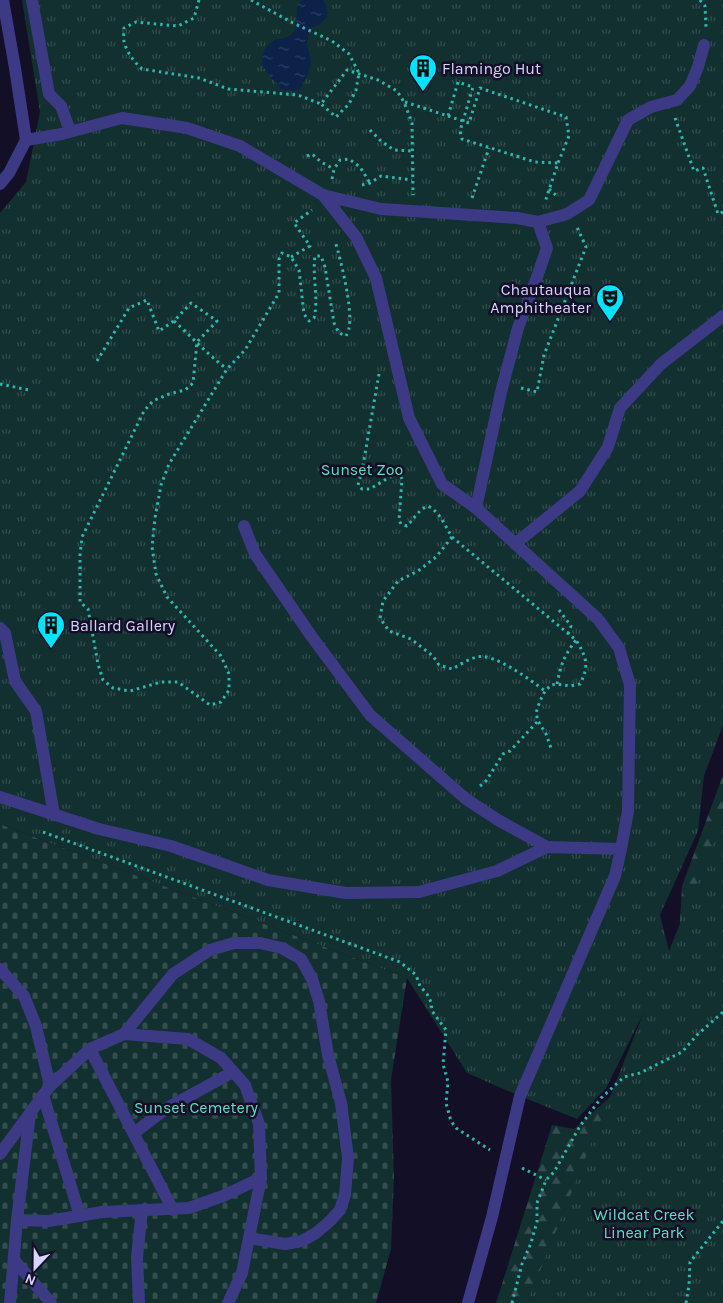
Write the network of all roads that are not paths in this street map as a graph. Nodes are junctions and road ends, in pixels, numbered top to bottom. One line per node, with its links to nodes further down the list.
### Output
1 (4, 0): 5 (street)
2 (32, 0): 4 (street)
3 (704, 45): 8 (street)
4 (66, 132): 5 (street); 7 (street)
5 (26, 140): 6 (street)
6 (0, 184)
7 (322, 195): 8 (street); 10 (street)
8 (538, 222): 10 (street)
9 (723, 316): 12 (street)
10 (476, 508): 12 (street)
11 (244, 526): 16 (street)
12 (515, 544): 17 (street)
13 (0, 628): 15 (street)
14 (0, 797): 15 (street)
15 (54, 815): 16 (street)
16 (547, 847): 17 (street)
17 (621, 849): 37 (street)
18 (0, 969): 22 (street)
19 (124, 1034): 20 (street); 21 (street); 31 (street)
20 (90, 1049): 22 (street); 24 (street)
21 (233, 1072): 24 (street); 26 (street)
22 (47, 1090): 23 (street); 29 (street)
23 (31, 1112): 25 (street); 30 (street)
24 (134, 1132): 28 (street)
25 (0, 1154)
26 (261, 1178): 28 (street); 31 (street)
27 (142, 1210): 28 (street); 29 (street); 35 (street)
28 (173, 1210)
29 (80, 1216): 30 (street)
30 (17, 1220): 32 (street)
31 (248, 1238): 36 (street)
32 (14, 1260): 33 (street); 34 (street)
33 (10, 1303)
34 (51, 1303)
35 (139, 1303)
36 (228, 1303)
37 (468, 1303)

